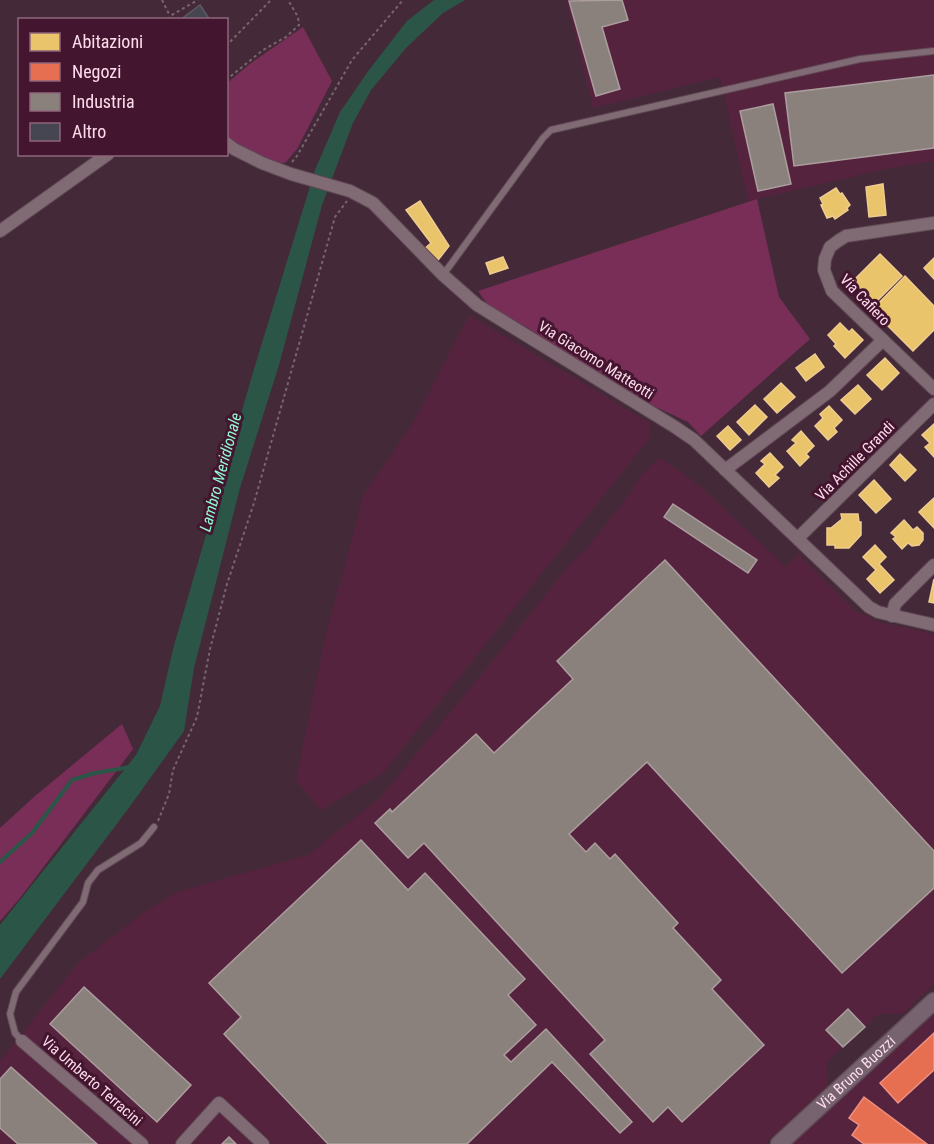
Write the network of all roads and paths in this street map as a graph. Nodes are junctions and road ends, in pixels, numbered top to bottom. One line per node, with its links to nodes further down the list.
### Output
1 (162, 0): 6 (path)
2 (198, 0): 6 (path)
3 (271, 0): 7 (path)
4 (288, 0): 9 (path)
5 (403, 0): 12 (path)
6 (170, 18)
7 (228, 44)
8 (934, 51): 16 (lane)
9 (228, 78)
10 (228, 144): 12 (street, Via Giacomo Matteotti)
11 (105, 156): 15 (street)
12 (284, 171): 13 (street, Via Giacomo Matteotti)
13 (356, 194): 16 (street, Via Giacomo Matteotti); 25 (path)
14 (934, 223): 17 (street, Via Cafiero)
15 (0, 231)
16 (442, 275): 20 (street, Via Giacomo Matteotti)
17 (883, 340): 18 (street, Via Cafiero); 20 (street)
18 (934, 389)
19 (934, 404): 21 (street, Via Achille Grandi)
20 (725, 470): 21 (street, Via Giacomo Matteotti)
21 (798, 538): 23 (street, Via Giacomo Matteotti)
22 (934, 565): 23 (street)
23 (892, 615): 24 (street, Via Giacomo Matteotti)
24 (934, 625)
25 (154, 827): 27 (lane)
26 (934, 1001): 31 (main road, Via Bruno Buozzi)
27 (22, 1041): 28 (street, Via Umberto Terracini)
28 (142, 1144)
29 (182, 1144): 30 (street)
30 (263, 1144)
31 (779, 1144)

